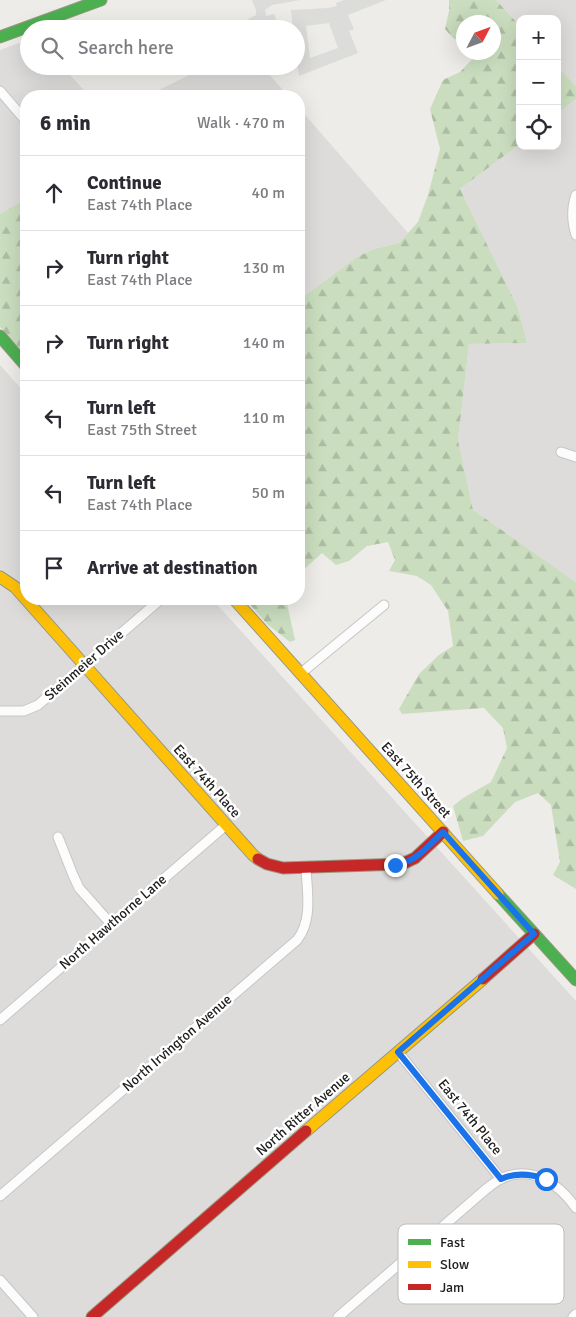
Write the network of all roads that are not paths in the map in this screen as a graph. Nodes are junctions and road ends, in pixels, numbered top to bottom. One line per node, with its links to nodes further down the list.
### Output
1 (101, 0): 2 (street)
2 (46, 20)
3 (20, 30): 4 (street)
4 (0, 37)
5 (0, 91): 6 (street)
6 (20, 114)
7 (576, 195): 8 (street)
8 (576, 236)
9 (0, 336): 10 (street)
10 (20, 359)
11 (561, 452): 12 (street)
12 (576, 457)
13 (0, 577): 14 (street, East 74th Place)
14 (20, 593)
15 (31, 605): 19 (street, East 74th Place)
16 (153, 605): 19 (street, Steinmeier Drive)
17 (239, 605): 20 (street, East 75th Street)
18 (384, 605): 20 (street)
19 (84, 665): 21 (street, Steinmeier Drive); 22 (street, East 74th Place)
20 (300, 674): 23 (street, East 75th Street)
21 (0, 711)
22 (226, 825): 25 (street, East 74th Place); 26 (street, North Hawthorne Lane)
23 (443, 832): 25 (street, East 74th Place); 27 (street, East 75th Street)
24 (58, 837): 26 (street)
25 (306, 868): 32 (street, North Irvington Avenue)
26 (111, 924): 29 (street, North Hawthorne Lane)
27 (534, 934): 28 (street, East 75th Street); 30 (street, North Ritter Avenue)
28 (576, 980)
29 (0, 1020)
30 (398, 1052): 31 (street, East 74th Place); 38 (street, North Ritter Avenue)
31 (501, 1179): 33 (street); 34 (street)
32 (0, 1196)
33 (576, 1208)
34 (446, 1224)
35 (398, 1265): 39 (street)
36 (0, 1280): 37 (street)
37 (33, 1317)
38 (92, 1317)
39 (338, 1317)

